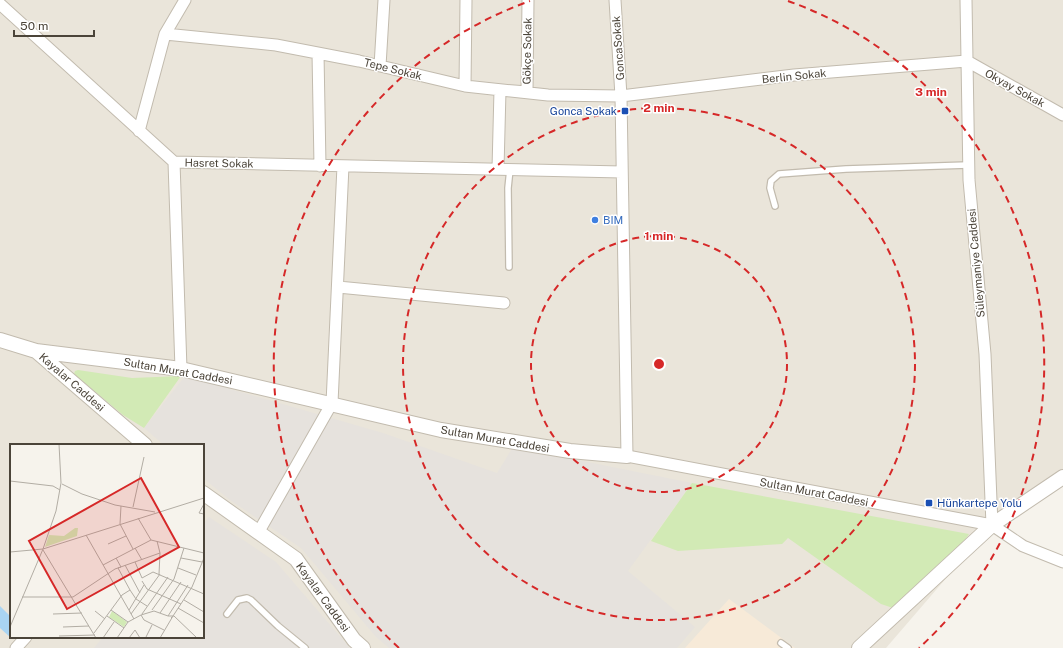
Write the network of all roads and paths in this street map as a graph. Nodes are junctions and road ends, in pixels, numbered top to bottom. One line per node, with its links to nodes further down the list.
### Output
1 (185, 0): 8 (street)
2 (384, 0): 11 (street)
3 (466, 0): 12 (street)
4 (528, 0): 13 (street, Gökçe Sokak)
5 (615, 0): 14 (street, GoncaSokak)
6 (966, 0): 10 (street, Süleymaniye Caddesi)
7 (0, 4): 16 (street, Hasret Sokak)
8 (165, 34): 9 (street, Tepe Sokak); 16 (street)
9 (318, 53): 11 (street, Tepe Sokak); 19 (street)
10 (967, 61): 14 (street, Berlin Sokak); 15 (street, Okyay Sokak); 18 (street, Süleymaniye Caddesi)
11 (380, 66): 12 (street, Tepe Sokak)
12 (465, 86): 13 (street, Tepe Sokak)
13 (527, 92): 14 (street, Tepe Sokak); 21 (street, Gökçe Sokak)
14 (621, 96): 23 (street)
15 (1063, 115)
16 (139, 131): 17 (street, Hasret Sokak)
17 (174, 162): 19 (street, Hasret Sokak); 30 (street)
18 (968, 164): 24 (lane); 36 (street, Süleymaniye Caddesi)
19 (320, 166): 20 (street, Hasret Sokak)
20 (343, 166): 21 (street, Hasret Sokak); 26 (street)
21 (498, 169): 22 (street, Hasret Sokak)
22 (510, 169): 23 (street, Hasret Sokak); 25 (lane)
23 (622, 172): 33 (street)
24 (775, 206)
25 (509, 268)
26 (338, 287): 27 (street); 31 (street)
27 (504, 303)
28 (0, 340): 29 (street, Sultan Murat Caddesi)
29 (36, 351): 30 (street, Sultan Murat Caddesi); 32 (street, Kayalar Caddesi)
30 (181, 369): 31 (street, Sultan Murat Caddesi)
31 (332, 403): 33 (street, Sultan Murat Caddesi); 37 (street)
32 (144, 444)
33 (627, 456): 36 (street, Sultan Murat Caddesi)
34 (1063, 477): 36 (street)
35 (204, 494): 37 (street, Kayalar Caddesi)
36 (992, 525): 38 (street); 46 (street)
37 (258, 533): 42 (street, Kayalar Caddesi)
38 (1063, 562)
39 (227, 614): 44 (lane)
40 (25, 638): 43 (street)
41 (781, 643): 45 (lane)
42 (359, 647)
43 (16, 648)
44 (305, 648)
45 (788, 648)
46 (859, 648)

